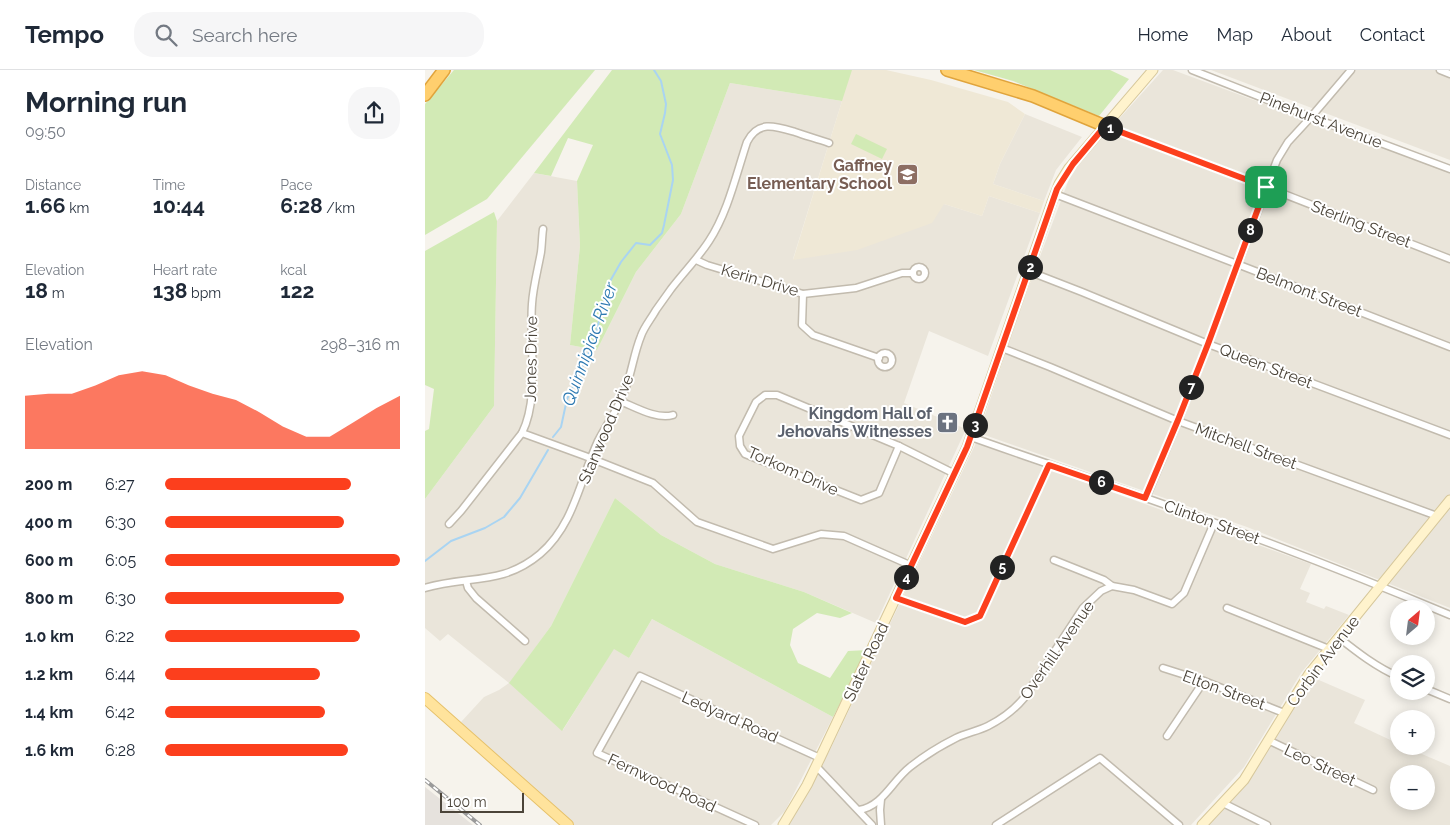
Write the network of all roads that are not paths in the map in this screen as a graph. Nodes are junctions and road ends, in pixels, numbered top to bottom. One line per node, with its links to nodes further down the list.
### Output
1 (438, 70): 9 (highway)
2 (444, 70): 10 (highway)
3 (947, 70): 12 (highway)
4 (1153, 70): 12 (main road, Slater Road)
5 (1192, 70): 11 (street, Pinehurst Avenue)
6 (1351, 70): 11 (street)
7 (1440, 70): 8 (street)
8 (1450, 74)
9 (425, 84)
10 (425, 95)
11 (1311, 117): 14 (street, Pinehurst Avenue); 15 (street)
12 (1105, 126): 15 (street, Sterling Street); 16 (main road, Slater Road)
13 (829, 143): 19 (street, Stanwood Drive)
14 (1450, 169)
15 (1266, 187): 18 (street, Sterling Street); 20 (street)
16 (1055, 194): 20 (street, Belmont Street); 21 (main road, Slater Road)
17 (543, 229): 31 (street, Jones Drive)
18 (1450, 259)
19 (695, 260): 23 (street, Kerin Drive); 28 (street, Stanwood Drive)
20 (1237, 264): 24 (street); 25 (street, Belmont Street)
21 (1028, 271): 24 (street, Queen Street); 26 (main road, Slater Road)
22 (913, 273): 23 (street, Kerin Drive)
23 (803, 294): 27 (street)
24 (1208, 344): 30 (street); 32 (street, Queen Street)
25 (1450, 347)
26 (1002, 348): 30 (street, Mitchell Street); 33 (main road, Slater Road)
27 (879, 358)
28 (620, 401): 29 (street); 35 (street, Stanwood Drive)
29 (673, 415)
30 (1178, 420): 38 (street); 40 (street, Mitchell Street)
31 (522, 433): 35 (street); 42 (street, Jones Drive)
32 (1450, 435)
33 (971, 437): 36 (street, Clinton Street); 37 (main road, Slater Road)
34 (899, 446): 34 (street, Torkom Drive); 37 (street, Torkom Drive)
35 (591, 458): 44 (street); 45 (street, Stanwood Drive)
36 (1049, 465): 38 (street, Clinton Street); 49 (street)
37 (955, 474): 44 (main road, Slater Road)
38 (1145, 498): 41 (street, Clinton Street)
39 (1450, 500): 40 (main road, Corbin Avenue)
40 (1437, 516): 47 (main road, Corbin Avenue)
41 (1214, 523): 46 (street, Overhill Avenue); 47 (street, Clinton Street)
42 (449, 524)
43 (1054, 560): 46 (street, Overhill Avenue)
44 (912, 566): 49 (main road, Slater Road)
45 (466, 581): 48 (street, Stanwood Drive); 53 (street)
46 (1112, 586): 67 (street, Overhill Avenue)
47 (1380, 586): 51 (street, Clinton Street); 52 (main road, Corbin Avenue)
48 (425, 588)
49 (896, 598): 65 (main road, Slater Road)
50 (1227, 608): 54 (street)
51 (1450, 615)
52 (1338, 637): 54 (main road, Corbin Avenue); 56 (street)
53 (525, 641)
54 (1329, 649): 62 (main road, Corbin Avenue)
55 (1163, 668): 58 (street, Elton Street)
56 (1390, 673)
57 (640, 676): 65 (street, Ledyard Road); 71 (street, Fernwood Road)
58 (1203, 681): 62 (street, Elton Street); 63 (street)
59 (1435, 693): 61 (street)
60 (425, 698): 70 (main road)
61 (1450, 699)
62 (1284, 713): 64 (main road, Corbin Avenue)
63 (1167, 736)
64 (1268, 740): 66 (street, Leo Street); 68 (main road, Corbin Avenue)
65 (818, 762): 69 (street); 72 (main road, Slater Road)
66 (1373, 790)
67 (881, 799): 69 (street, Overhill Avenue); 74 (street)
68 (1223, 803): 77 (main road, Corbin Avenue); 78 (street)
69 (859, 810): 73 (street)
70 (568, 825)
71 (755, 825)
72 (783, 825)
73 (873, 825)
74 (881, 825)
75 (996, 825): 76 (street)
76 (1179, 825)
77 (1202, 825)
78 (1267, 825)

